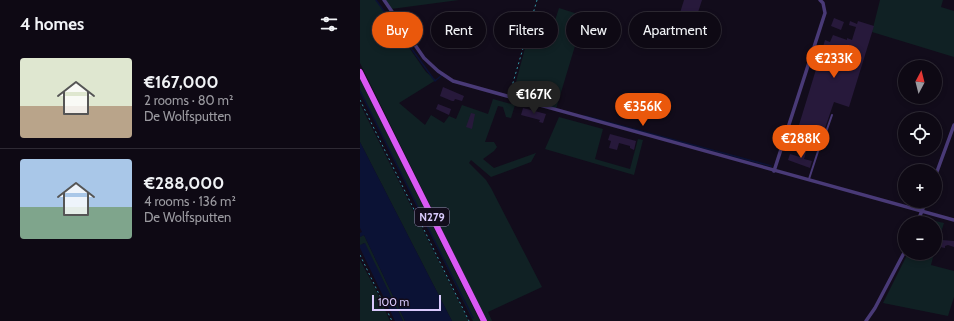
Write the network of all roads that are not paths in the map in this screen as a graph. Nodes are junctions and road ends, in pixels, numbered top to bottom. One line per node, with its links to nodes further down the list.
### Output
1 (384, 0): 9 (street)
2 (820, 0): 6 (street)
3 (360, 72): 16 (main road, N279)
4 (832, 115): 7 (lane)
5 (954, 125): 8 (street)
6 (785, 135): 7 (lane); 9 (street)
7 (820, 146): 10 (lane)
8 (940, 164)
9 (774, 171): 10 (street)
10 (809, 180): 12 (street)
11 (923, 208): 12 (street)
12 (922, 212): 13 (street); 14 (street)
13 (920, 216)
14 (954, 220)
15 (900, 260): 17 (street)
16 (484, 321)
17 (866, 321)

